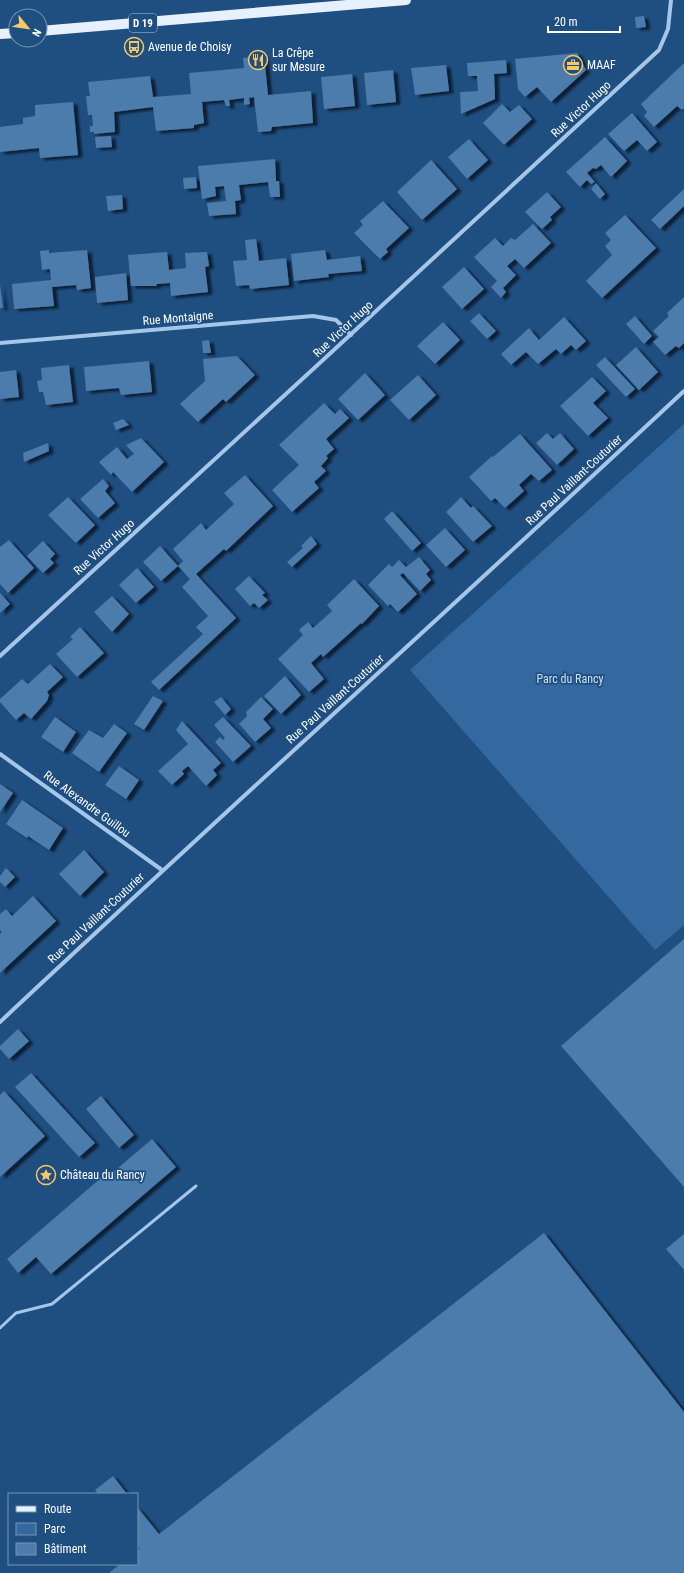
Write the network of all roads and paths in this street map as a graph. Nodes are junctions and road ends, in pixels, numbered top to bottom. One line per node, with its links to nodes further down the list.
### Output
1 (406, 0): 3 (main road, D 19)
2 (671, 0): 5 (street, Rue Victor Hugo)
3 (352, 2): 4 (main road, D 19)
4 (48, 30)
5 (351, 335): 6 (street, Rue Montaigne); 8 (street, Rue Victor Hugo)
6 (0, 343)
7 (684, 391): 10 (street, Rue Paul Vaillant-Couturier)
8 (0, 656)
9 (0, 754): 10 (street, Rue Alexandre Guillou)
10 (162, 870): 11 (street, Rue Paul Vaillant-Couturier)
11 (0, 1022)
12 (196, 1186): 13 (lane)
13 (0, 1328)

